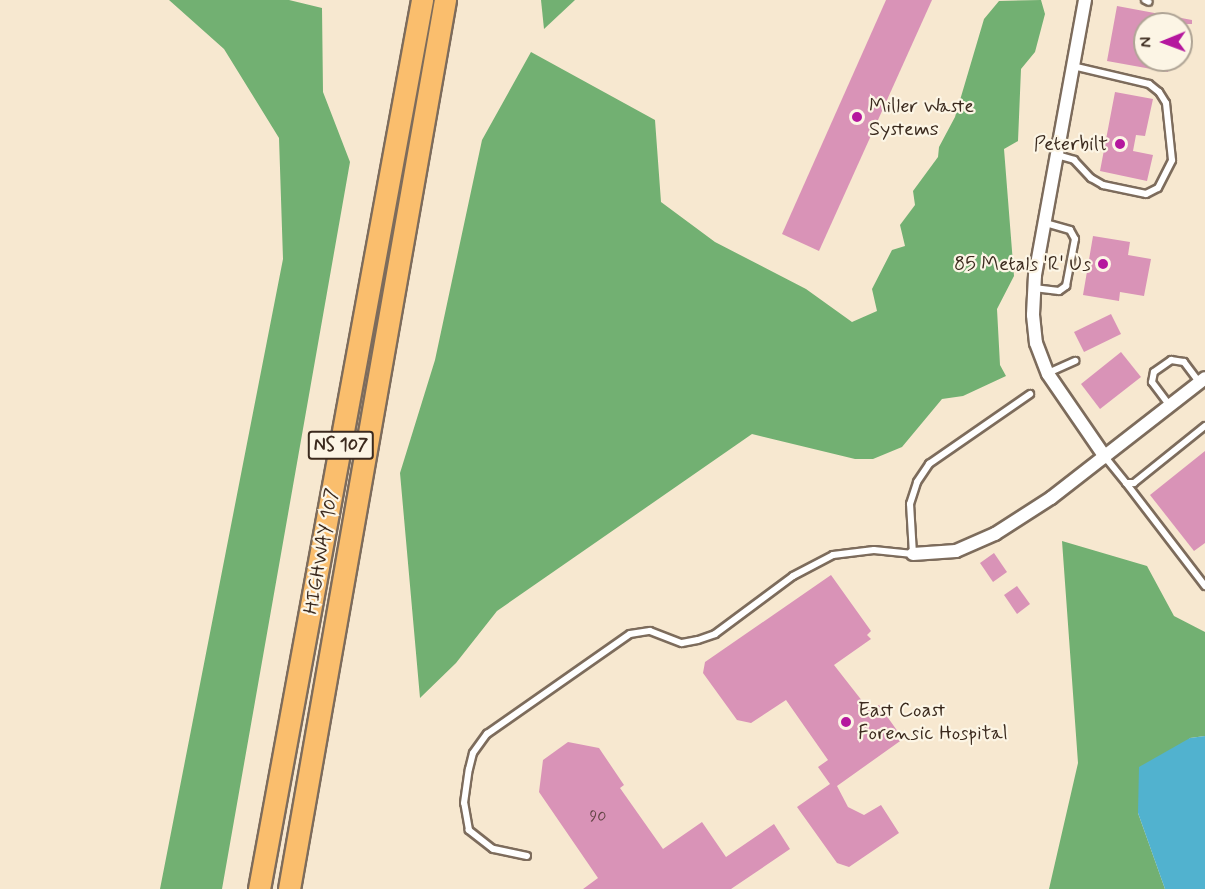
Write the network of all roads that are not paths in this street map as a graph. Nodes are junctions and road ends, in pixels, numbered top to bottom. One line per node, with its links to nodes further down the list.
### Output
1 (422, 0): 19 (highway, HIGHWAY 107 / NS 107)
2 (446, 0): 20 (highway, HIGHWAY 107 / NS 107)
3 (1085, 0): 4 (street)
4 (1073, 66): 5 (street); 5 (lane)
5 (1057, 155): 6 (street)
6 (1045, 223): 7 (street); 7 (lane)
7 (1033, 288): 9 (street)
8 (1076, 361): 9 (lane)
9 (1048, 374): 14 (street)
10 (1202, 381): 12 (street); 12 (lane)
11 (1029, 394): 16 (lane)
12 (1170, 406): 14 (street)
13 (1205, 426): 15 (lane)
14 (1105, 457): 15 (lane); 16 (street)
15 (1126, 483): 17 (lane)
16 (913, 554): 18 (lane)
17 (1205, 586)
18 (527, 856)
19 (259, 889)
20 (289, 889)

